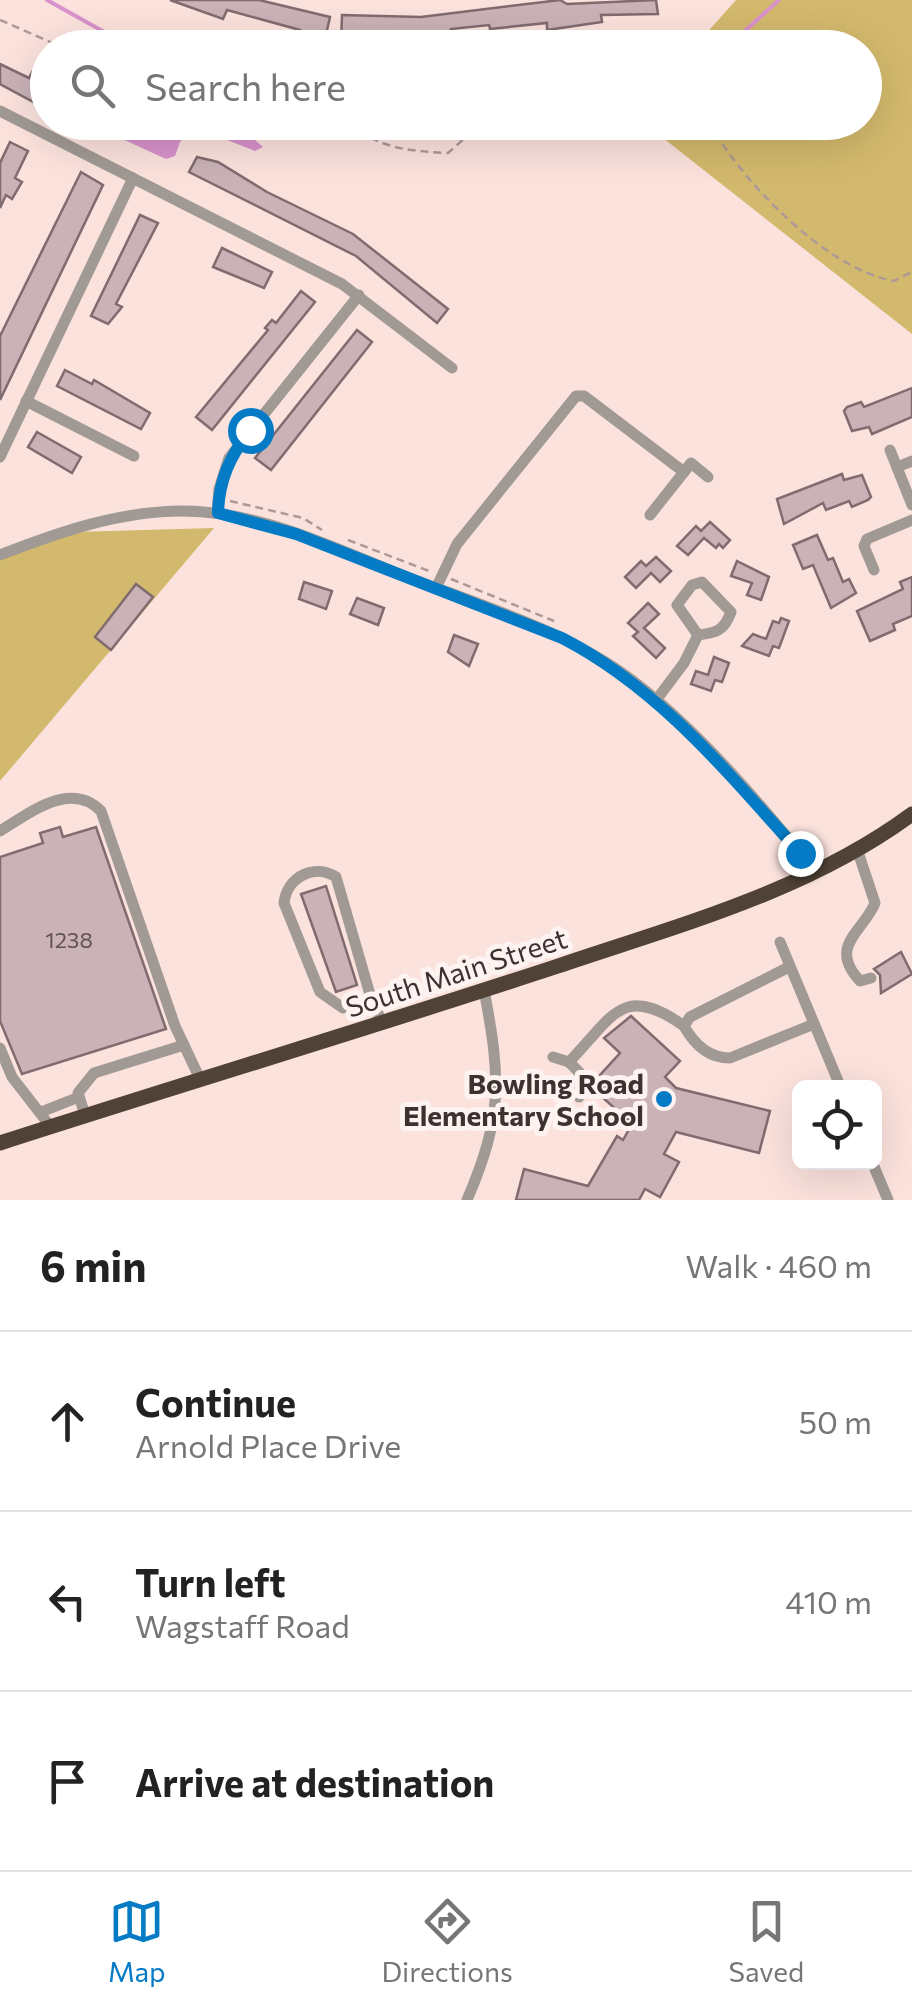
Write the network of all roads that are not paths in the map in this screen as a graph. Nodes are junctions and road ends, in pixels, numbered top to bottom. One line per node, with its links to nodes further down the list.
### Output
1 (0, 112): 2 (street)
2 (30, 127)
3 (56, 140): 4 (street)
4 (133, 178): 5 (street); 7 (street)
5 (359, 295): 6 (street); 16 (street)
6 (452, 368)
7 (26, 401): 9 (street); 10 (street)
8 (890, 450): 12 (street)
9 (134, 456)
10 (0, 457)
11 (912, 461): 12 (street)
12 (897, 467): 15 (street)
13 (684, 472): 14 (street); 17 (street); 21 (street)
14 (708, 477)
15 (912, 506)
16 (218, 513): 19 (street); 21 (street)
17 (650, 515)
18 (912, 520): 20 (street)
19 (0, 555)
20 (874, 570)
21 (436, 588): 23 (street)
22 (698, 634): 22 (street); 23 (street)
23 (657, 700): 27 (street)
24 (912, 814): 26 (highway, South Main Street)
25 (0, 831): 36 (street)
26 (857, 849): 27 (highway, South Main Street); 30 (street)
27 (816, 872): 31 (highway, South Main Street)
28 (780, 942): 29 (street)
29 (789, 967): 34 (street); 35 (street)
30 (871, 978)
31 (484, 990): 33 (highway, South Main Street); 49 (street)
32 (371, 998): 32 (street); 33 (street)
33 (382, 1022): 40 (highway, South Main Street)
34 (814, 1024): 35 (street); 41 (street)
35 (684, 1026): 39 (street)
36 (184, 1045): 40 (street); 42 (street)
37 (0, 1048): 44 (street)
38 (553, 1057): 39 (street)
39 (569, 1062): 43 (street)
40 (200, 1079): 45 (highway, South Main Street)
41 (838, 1080)
42 (79, 1097): 44 (street); 45 (street)
43 (580, 1097)
44 (41, 1112): 46 (street)
45 (85, 1116): 46 (highway, South Main Street)
46 (50, 1126): 47 (highway, South Main Street)
47 (0, 1143)
48 (875, 1170): 50 (street)
49 (467, 1200)
50 (888, 1200)

